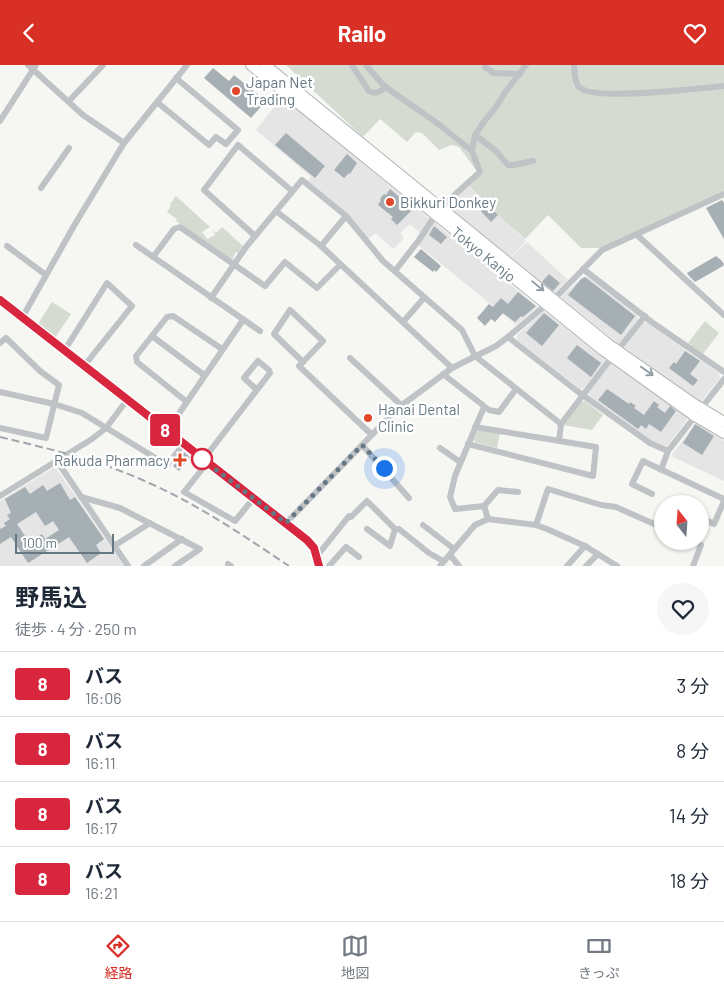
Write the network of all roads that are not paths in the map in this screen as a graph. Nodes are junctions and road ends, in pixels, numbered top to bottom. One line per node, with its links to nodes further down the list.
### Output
1 (103, 65): 15 (street)
2 (187, 65): 12 (street)
3 (251, 65): 27 (highway, Tokyo Kanjo)
4 (265, 65): 27 (highway, Tokyo Kanjo)
5 (352, 65): 14 (street)
6 (366, 65): 14 (street)
7 (526, 65): 11 (street)
8 (574, 65): 13 (street)
9 (32, 67): 15 (street); 17 (street)
10 (485, 67): 11 (street)
11 (520, 74): 18 (street)
12 (176, 78): 16 (street); 16 (street)
13 (724, 86)
14 (386, 87): 21 (street)
15 (69, 101): 19 (street)
16 (157, 102): 19 (street)
17 (0, 121)
18 (475, 135): 21 (street); 22 (street)
19 (124, 143): 39 (street)
20 (69, 147): 23 (street)
21 (472, 151): 27 (street)
22 (533, 161)
23 (41, 188)
24 (292, 191): 26 (street); 28 (street); 30 (street)
25 (724, 194): 29 (street)
26 (276, 211): 30 (street); 33 (street)
27 (438, 212): 38 (street); 43 (highway, Tokyo Kanjo)
28 (346, 216): 33 (street); 38 (street)
29 (637, 235): 37 (street); 44 (street)
30 (255, 236): 35 (street)
31 (136, 245): 34 (street)
32 (7, 246): 39 (street)
33 (321, 246): 36 (street)
34 (153, 257): 35 (street); 41 (street)
35 (234, 265): 36 (street); 41 (street)
36 (340, 265): 48 (street)
37 (583, 269): 43 (street); 45 (street)
38 (394, 271): 40 (street)
39 (46, 275): 46 (street)
40 (424, 297): 48 (street); 56 (street)
41 (211, 298): 47 (street)
42 (0, 300): 46 (street)
43 (549, 302): 51 (street); 57 (highway, Tokyo Kanjo); 75 (highway, Tokyo Kanjo, one-way to 75)
44 (724, 315)
45 (645, 317): 53 (street); 62 (street)
46 (22, 318): 55 (street)
47 (242, 320): 49 (street); 54 (street)
48 (403, 322): 61 (street)
49 (260, 331)
50 (152, 337): 54 (street); 64 (street); 71 (street)
51 (508, 337): 56 (street); 69 (street)
52 (0, 343): 72 (street)
53 (621, 346)
54 (222, 349): 64 (street)
55 (64, 351): 60 (street); 60 (street)
56 (475, 356): 61 (street); 67 (street)
57 (612, 357): 69 (street); 75 (highway, Tokyo Kanjo)
58 (350, 358): 73 (street)
59 (303, 362): 59 (street); 83 (street)
60 (84, 366): 70 (street)
61 (452, 367): 63 (street)
62 (724, 372)
63 (443, 374): 73 (street); 74 (street)
64 (204, 375): 71 (street)
65 (724, 379): 75 (street)
66 (256, 389): 91 (street)
67 (516, 389): 74 (street); 77 (street)
68 (0, 392): 72 (street)
69 (583, 395): 77 (street); 89 (street)
70 (127, 400): 80 (street); 81 (street)
71 (187, 402): 81 (street)
72 (54, 404): 79 (street); 80 (street)
73 (401, 405): 83 (street)
74 (484, 407): 78 (street)
75 (698, 412): 76 (highway, Tokyo Kanjo); 82 (highway, Tokyo Kanjo); 89 (street)
76 (724, 422)
77 (561, 424): 84 (street)
78 (475, 427): 84 (street); 85 (street)
79 (0, 428)
80 (106, 428): 86 (street); 90 (street)
81 (167, 431): 86 (street)
82 (724, 433)
83 (372, 435): 87 (street)
84 (559, 441): 85 (street)
85 (468, 444): 92 (street)
86 (183, 445): 91 (street)
87 (362, 445): 98 (street); 105 (street)
88 (440, 448): 92 (street)
89 (668, 451): 93 (street)
90 (57, 461): 96 (street); 97 (street)
91 (205, 461): 99 (street); 99 (street)
92 (460, 462): 101 (street)
93 (661, 469): 95 (street); 100 (street)
94 (518, 492): 101 (street)
95 (652, 494)
96 (0, 496)
97 (81, 497): 104 (street); 112 (street)
98 (408, 498)
99 (253, 499): 105 (street)
100 (724, 500): 103 (street)
101 (484, 506): 102 (street)
102 (488, 519): 108 (street); 115 (street)
103 (709, 522)
104 (150, 523): 111 (street); 112 (street)
105 (286, 523): 117 (street)
106 (654, 524): 108 (street)
107 (423, 525): 115 (street)
108 (536, 525): 113 (street)
109 (367, 529): 110 (street)
110 (395, 529): 117 (street); 119 (street)
111 (182, 539): 121 (street); 122 (street)
112 (114, 546): 120 (street)
113 (585, 546): 116 (street); 126 (street)
114 (699, 550): 129 (street)
115 (452, 552): 119 (street); 125 (street)
116 (598, 554): 127 (street); 128 (street)
117 (317, 556): 123 (street)
118 (359, 557): 124 (street)
119 (442, 564)
120 (128, 566)
121 (144, 566)
122 (175, 566)
123 (319, 566)
124 (329, 566)
125 (458, 566)
126 (567, 566)
127 (586, 566)
128 (617, 566)
129 (693, 566)

